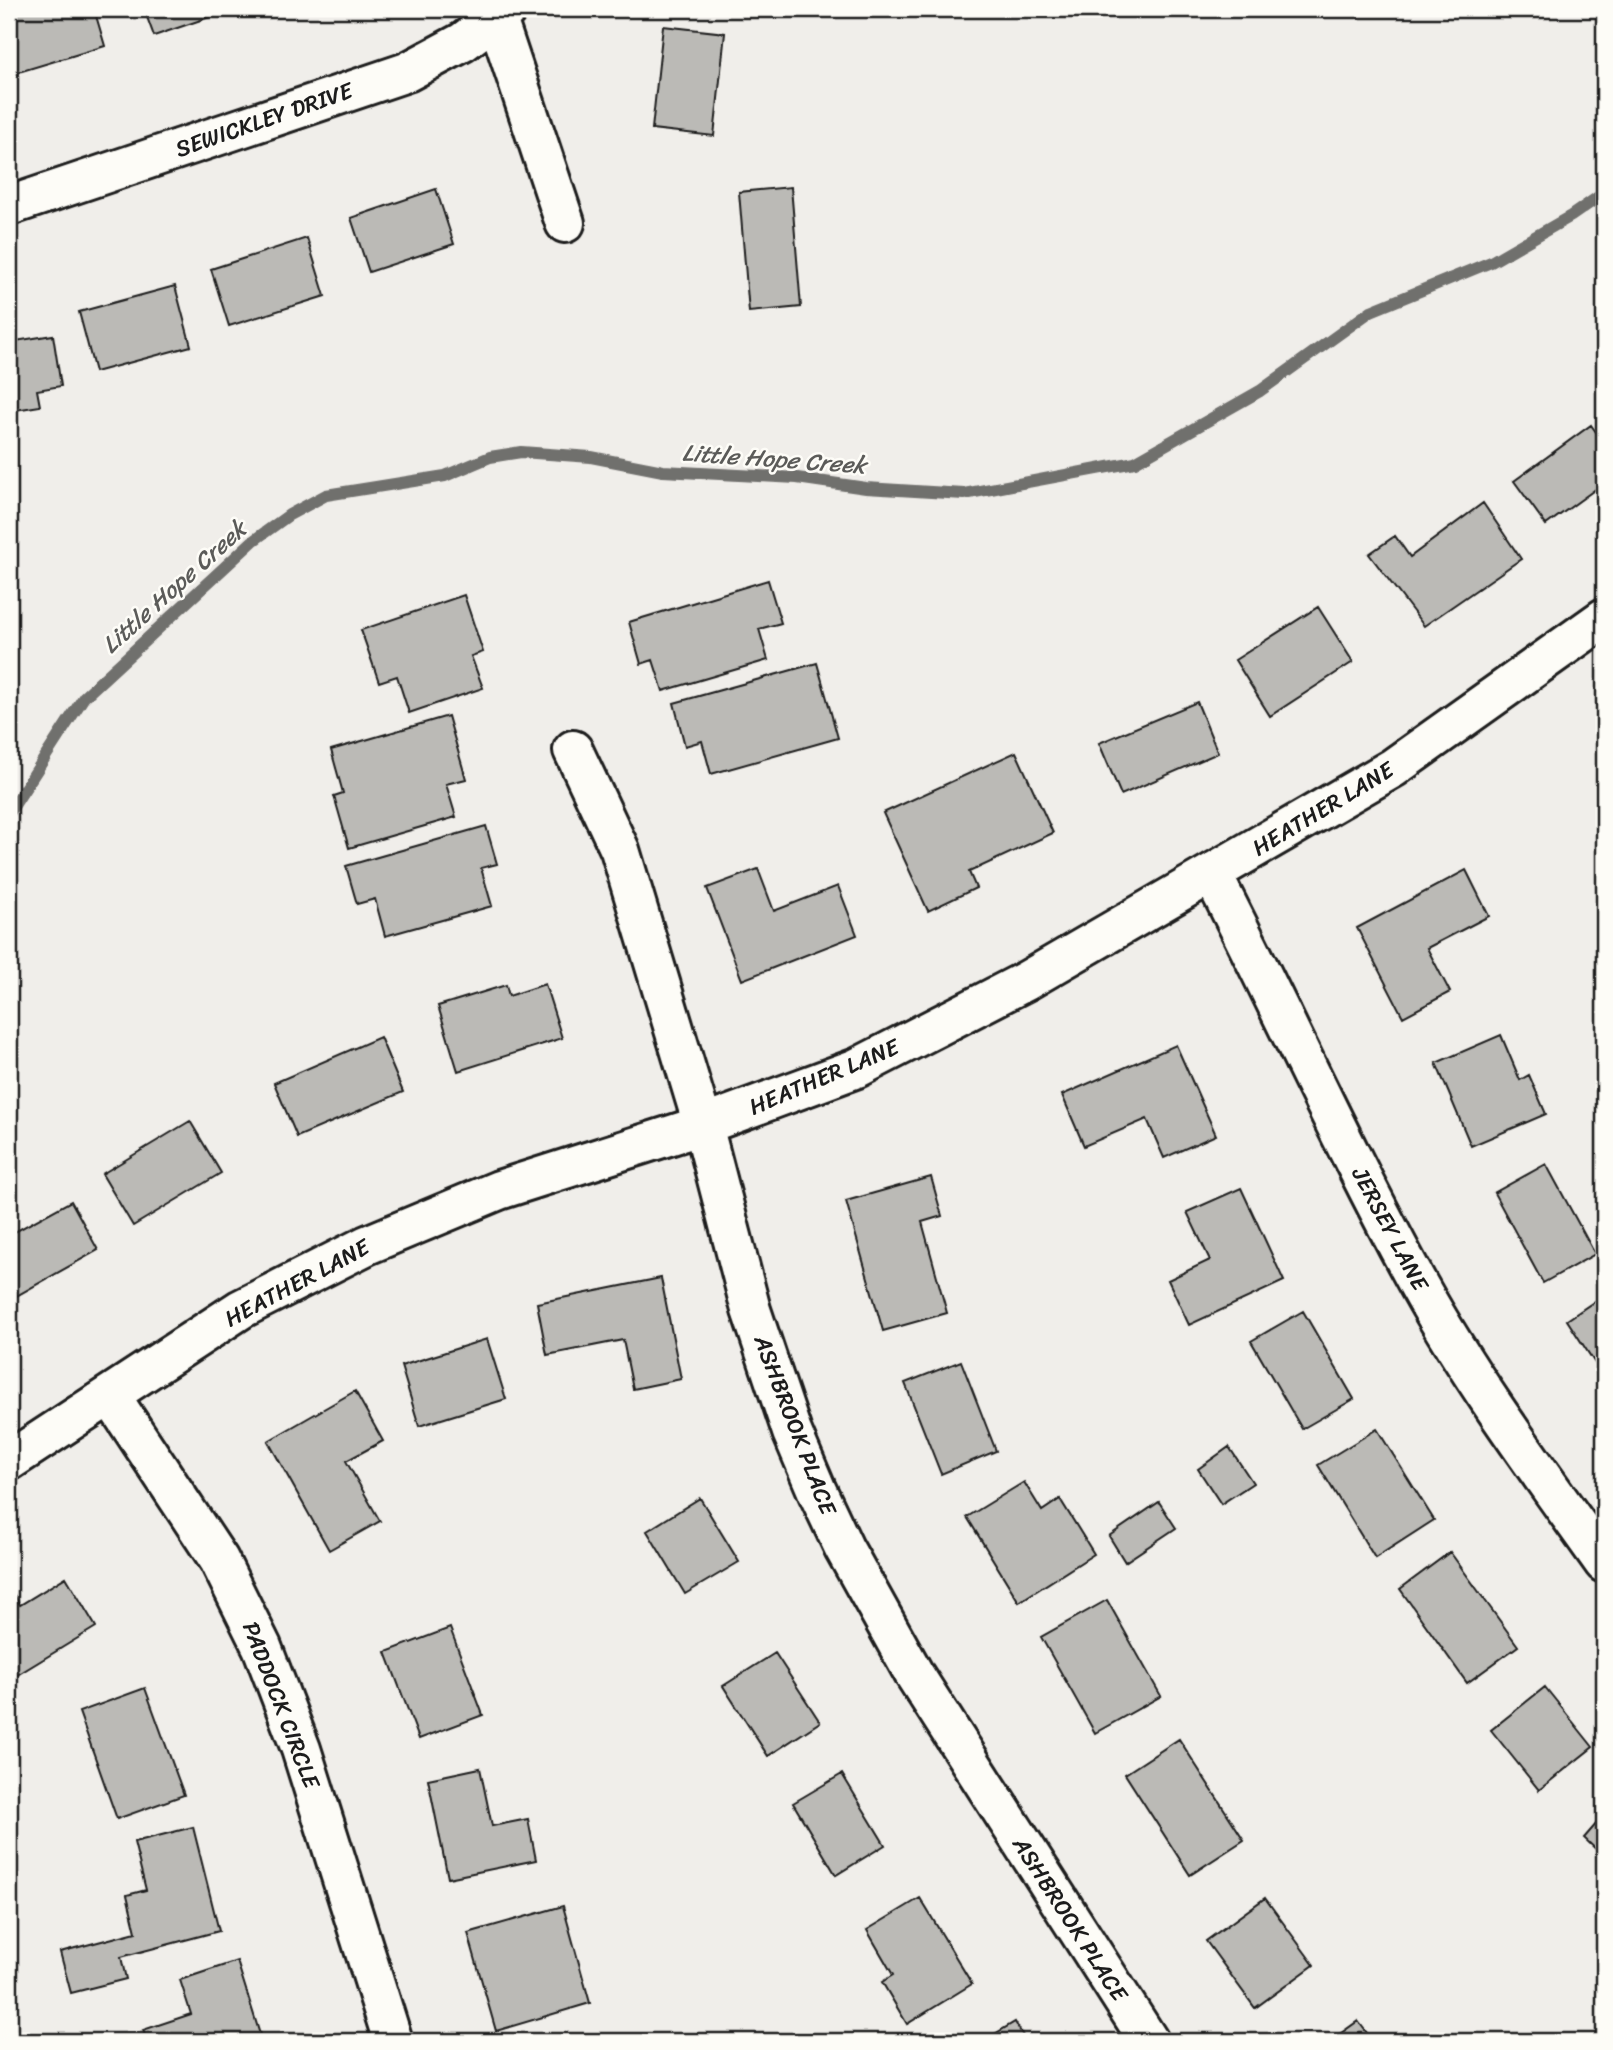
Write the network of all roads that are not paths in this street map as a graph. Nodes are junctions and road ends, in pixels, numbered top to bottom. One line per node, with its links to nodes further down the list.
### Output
1 (502, 14): 2 (street, SEWICKLEY DRIVE); 3 (street)
2 (9, 206)
3 (565, 223)
4 (1604, 618): 6 (street, HEATHER LANE)
5 (573, 750): 7 (street, ASHBROOK PLACE)
6 (1212, 874): 7 (street, HEATHER LANE); 10 (street, JERSEY LANE)
7 (703, 1125): 8 (street, HEATHER LANE); 12 (street, ASHBROOK PLACE)
8 (110, 1395): 9 (street, HEATHER LANE); 11 (street, PADDOCK CIRCLE)
9 (9, 1461)
10 (1604, 1563)
11 (393, 2041)
12 (1149, 2041)

